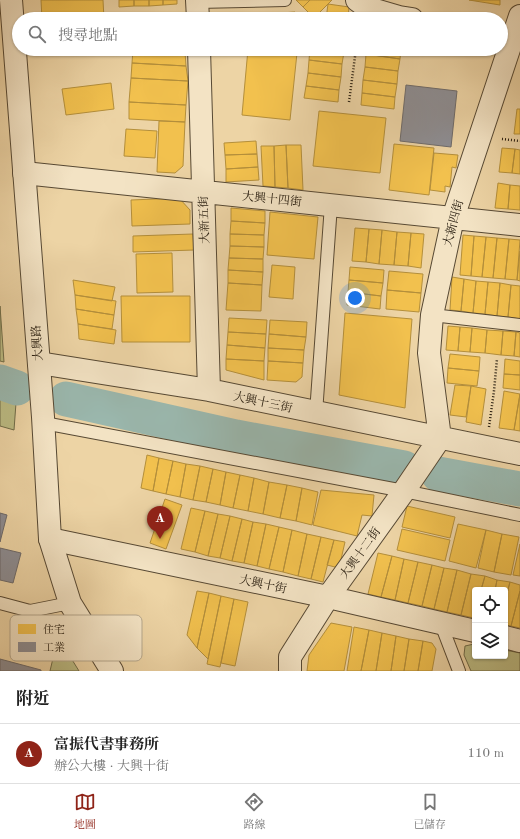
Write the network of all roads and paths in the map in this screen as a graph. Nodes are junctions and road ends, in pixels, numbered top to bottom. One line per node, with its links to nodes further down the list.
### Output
1 (11, 0): 6 (street, 大興路)
2 (285, 0): 4 (lane)
3 (357, 0): 5 (street)
4 (197, 7)
5 (382, 12)
6 (12, 13)
7 (514, 30): 8 (street, 大新四街)
8 (508, 48)
9 (15, 56): 16 (street, 大興路)
10 (199, 56): 17 (street, 大新五街)
11 (355, 56): 13 (path)
12 (506, 56): 19 (street, 大新四街)
13 (349, 102)
14 (502, 139): 15 (path)
15 (520, 141)
16 (24, 173): 17 (street, 大興十四街); 24 (street, 大興路)
17 (203, 192): 18 (street, 大興十四街); 25 (street, 大新五街)
18 (331, 205): 19 (street, 大興十四街); 26 (lane)
19 (453, 218): 20 (street, 大興十四街); 21 (street, 大新四街)
20 (520, 225)
21 (432, 315): 22 (lane); 28 (street, 大新四街)
22 (520, 325)
23 (497, 359): 29 (path)
24 (39, 363): 25 (street, 大興十三街); 27 (street, 大興路)
25 (209, 390): 26 (street, 大興十三街)
26 (316, 413): 28 (street, 大興十三街)
27 (44, 423): 31 (lane); 33 (street, 大興路)
28 (440, 438): 29 (street, 大興十三街); 31 (street, 大興十二街)
29 (486, 447): 30 (street, 大興十三街)
30 (520, 454)
31 (404, 492): 32 (lane); 34 (street, 大興十二街)
32 (520, 515)
33 (50, 539): 34 (street, 大興十街); 36 (street, 大興路)
34 (328, 598): 38 (street, 大興十街); 44 (street, 大興十二街)
35 (0, 603): 36 (lane)
36 (70, 603): 37 (street, 大興路)
37 (77, 615)
38 (440, 624): 39 (street, 大興十街); 45 (lane)
39 (472, 630)
40 (508, 638): 41 (street)
41 (520, 641)
42 (106, 661): 43 (street, 大興路)
43 (112, 671)
44 (290, 671)
45 (459, 671)

